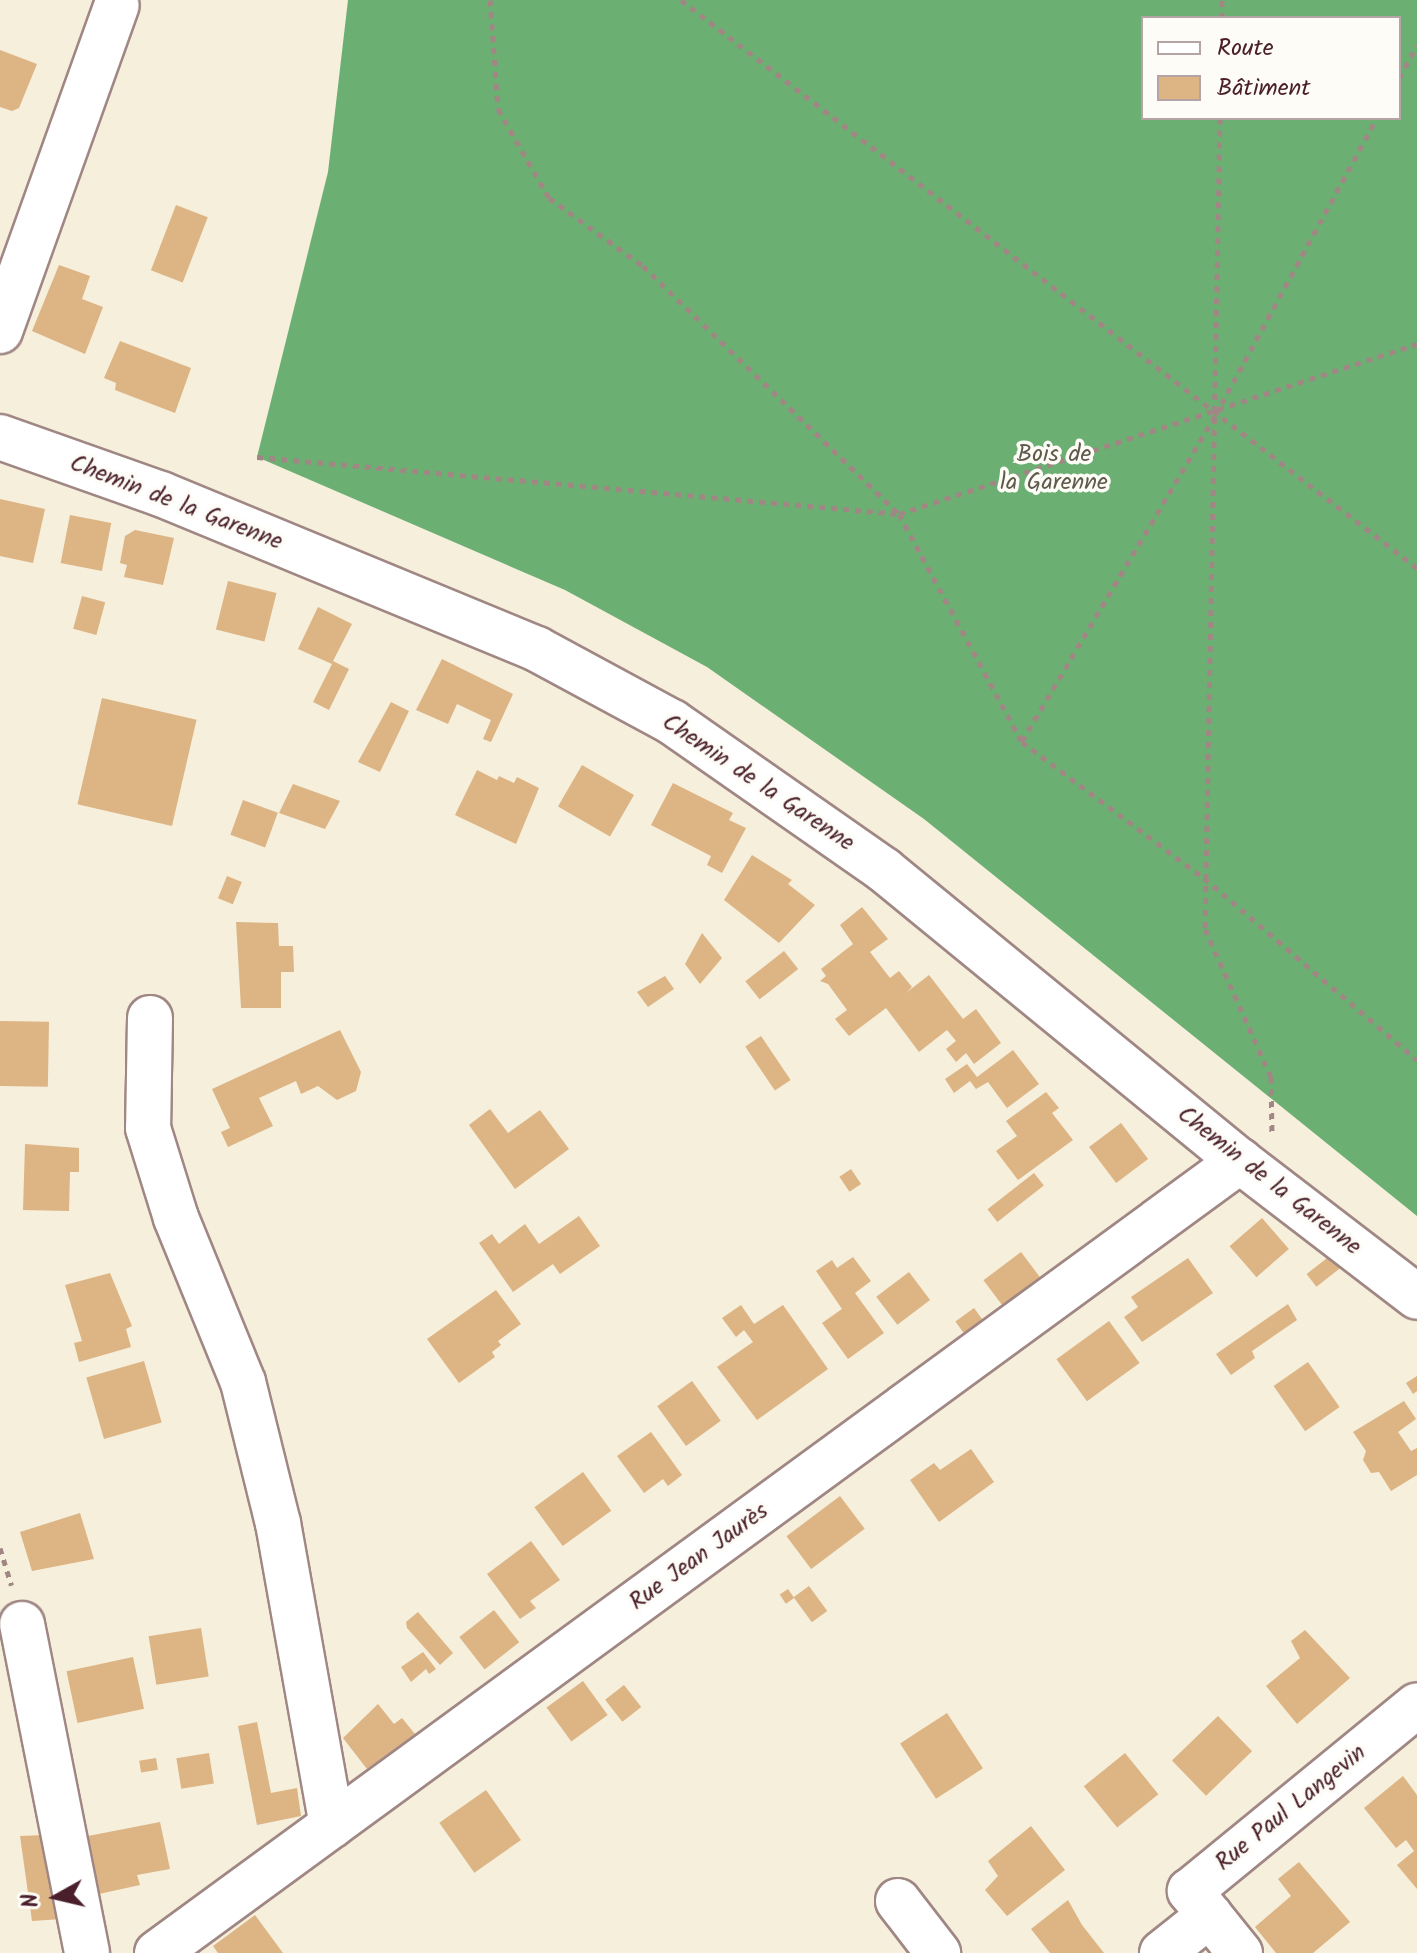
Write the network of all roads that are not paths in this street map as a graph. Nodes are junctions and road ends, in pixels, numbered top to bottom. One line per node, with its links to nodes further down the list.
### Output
1 (117, 5): 2 (street)
2 (0, 331)
3 (0, 437): 5 (street, Chemin de la Garenne)
4 (150, 1018): 9 (street)
5 (1240, 1161): 6 (street, Chemin de la Garenne); 9 (street, Rue Jean Jaurès)
6 (1417, 1297)
7 (22, 1624): 12 (street)
8 (1417, 1705): 11 (street, Rue Paul Langevin)
9 (332, 1825): 13 (street, Rue Jean Jaurès)
10 (898, 1901): 14 (street)
11 (1210, 1915): 15 (street); 16 (street, Rue Paul Langevin)
12 (87, 1953)
13 (157, 1953)
14 (938, 1953)
15 (1162, 1953)
16 (1240, 1953)

